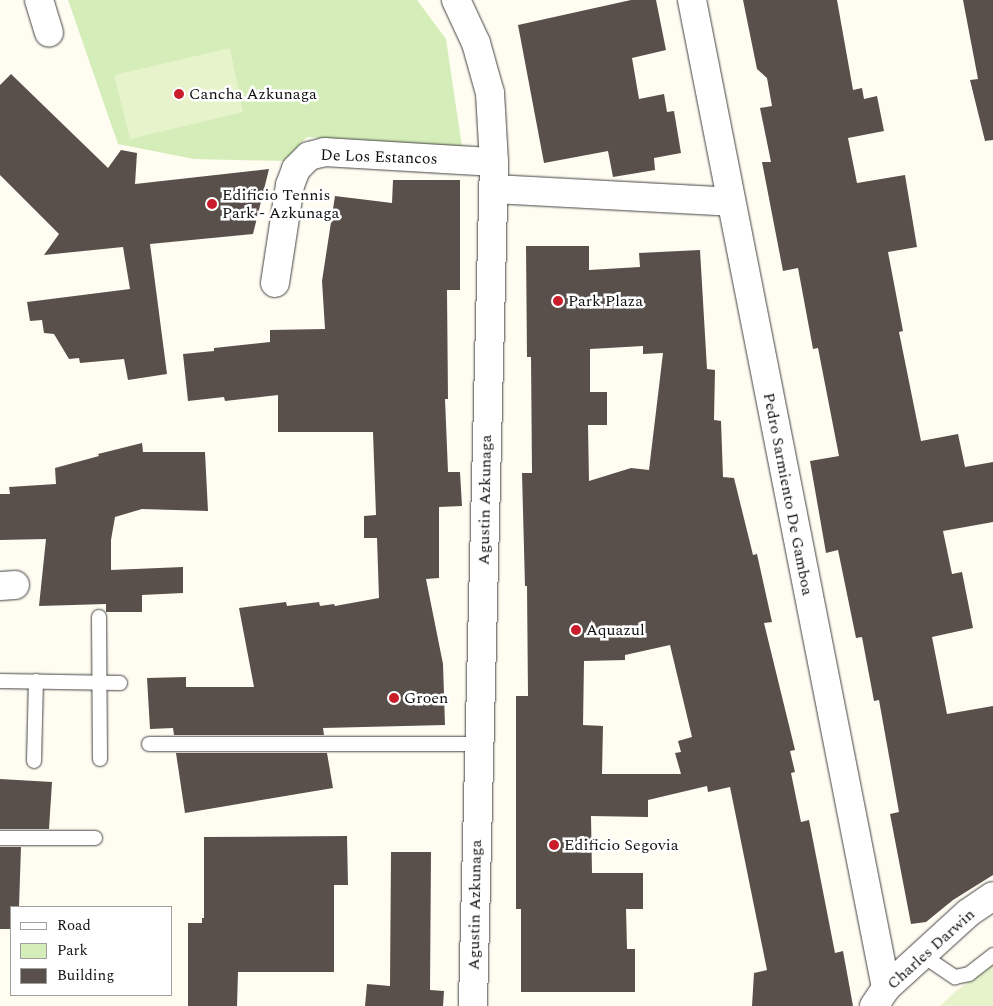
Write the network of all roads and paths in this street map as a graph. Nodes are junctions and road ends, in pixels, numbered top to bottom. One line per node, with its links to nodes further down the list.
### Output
1 (39, 0): 4 (street)
2 (456, 0): 5 (street, Agustin Azkunaga)
3 (692, 0): 7 (street, Pedro Sarmiento De Gamboa)
4 (49, 33)
5 (494, 162): 6 (street, Agustin Azkunaga); 8 (street, De Los Estancos)
6 (494, 189): 7 (street); 15 (street, Agustin Azkunaga)
7 (730, 202): 23 (street, Pedro Sarmiento De Gamboa)
8 (275, 283)
9 (99, 618): 12 (lane)
10 (0, 681): 11 (lane)
11 (36, 681): 12 (lane); 17 (lane)
12 (99, 682): 13 (lane); 16 (lane)
13 (120, 683)
14 (150, 744): 15 (lane)
15 (479, 744): 24 (street, Agustin Azkunaga)
16 (100, 759)
17 (34, 761)
18 (0, 838): 19 (lane)
19 (94, 838)
20 (993, 896): 21 (street, Charles Darwin)
21 (922, 955): 22 (lane); 23 (street, Charles Darwin)
22 (993, 955)
23 (880, 997)
24 (473, 1006)

